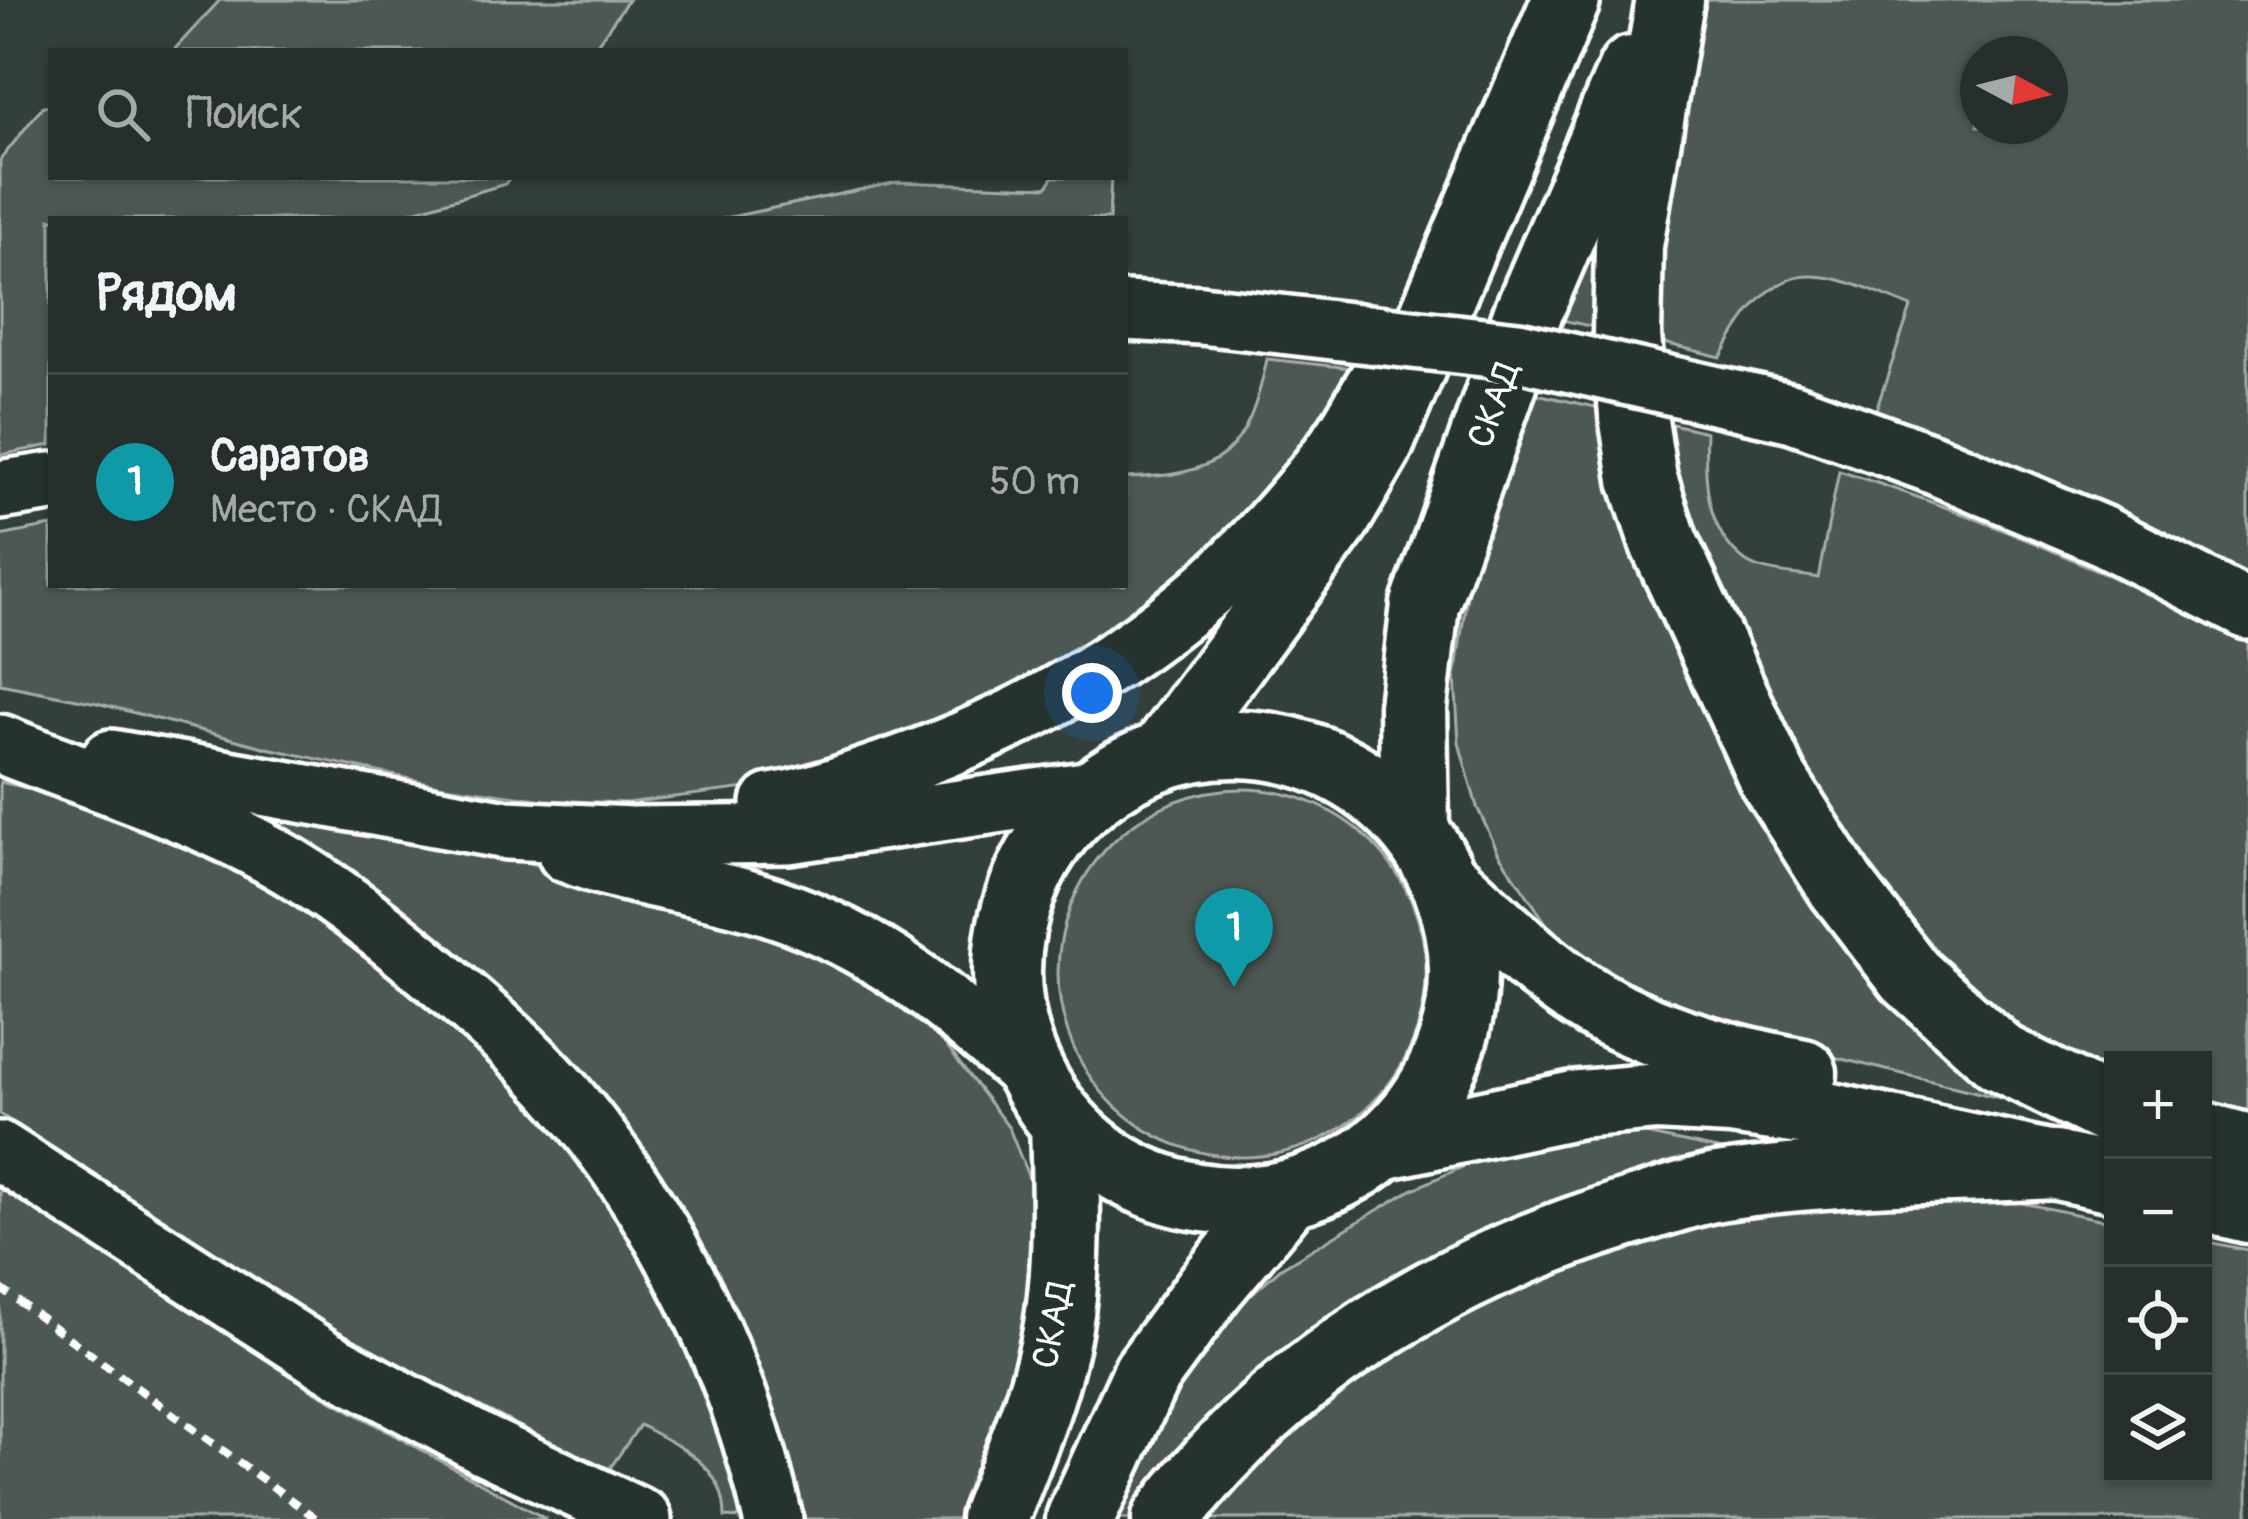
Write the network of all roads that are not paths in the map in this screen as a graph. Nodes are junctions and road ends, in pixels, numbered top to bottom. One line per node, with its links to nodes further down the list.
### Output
1 (1566, 0): 4 (highway)
2 (1666, 0): 12 (highway, СКАД); 14 (highway)
3 (1128, 311): 7 (main road, bridge)
4 (1432, 322): 9 (highway); 11 (main road)
5 (48, 482): 6 (main road)
6 (0, 490)
7 (2248, 610)
8 (0, 741): 11 (main road); 27 (main road)
9 (1163, 755): 10 (highway); 12 (highway)
10 (1099, 789): 11 (main road); 13 (highway)
11 (507, 830): 13 (main road)
12 (1429, 855): 15 (highway); 17 (highway, СКАД)
13 (1049, 1100): 23 (highway); 28 (highway, СКАД)
14 (2104, 1109)
15 (2104, 1131)
16 (2212, 1138): 18 (highway)
17 (1382, 1146): 22 (highway); 23 (highway)
18 (2248, 1148)
19 (0, 1150): 26 (main road)
20 (2212, 1152): 21 (highway)
21 (2248, 1158)
22 (2084, 1172): 30 (highway)
23 (1288, 1194): 29 (highway)
24 (2212, 1200): 25 (highway)
25 (2248, 1208)
26 (642, 1519)
27 (773, 1519)
28 (994, 1519)
29 (1080, 1519)
30 (1166, 1519)

